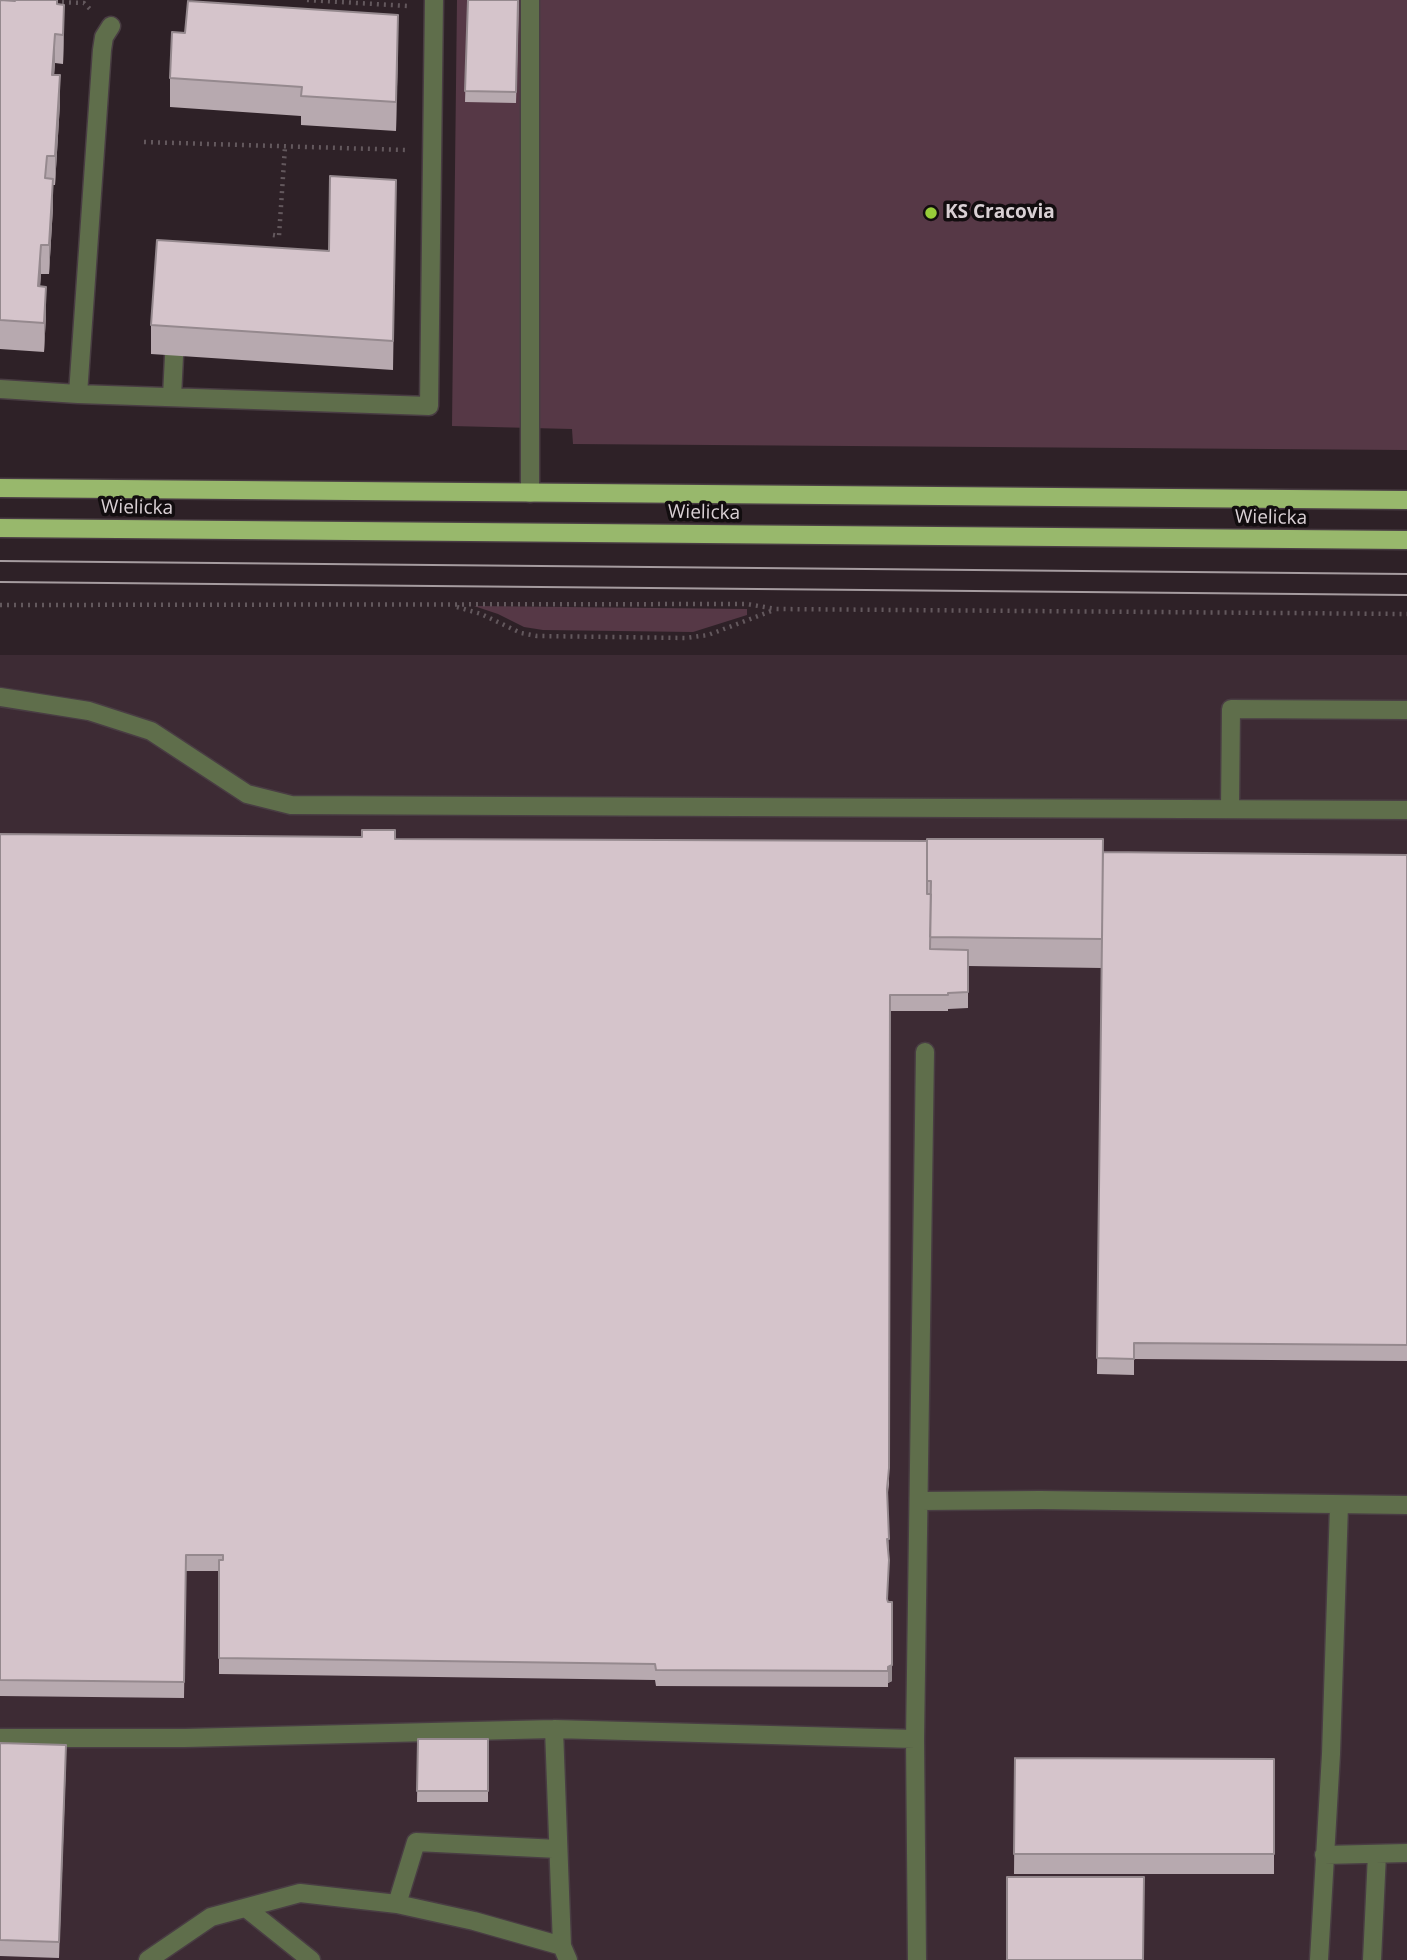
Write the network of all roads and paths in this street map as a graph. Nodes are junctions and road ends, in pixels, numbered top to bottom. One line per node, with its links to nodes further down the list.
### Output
1 (307, 0): 4 (path)
2 (530, 0): 15 (lane)
3 (43, 1): 5 (path)
4 (434, 4): 8 (lane)
5 (111, 26): 12 (lane)
6 (144, 142): 7 (path)
7 (285, 147): 8 (path); 9 (path)
8 (432, 150): 13 (lane)
9 (273, 235)
10 (174, 356): 13 (lane)
11 (0, 389): 12 (lane)
12 (78, 394): 13 (lane)
13 (172, 397)
14 (0, 488): 15 (main road, Wielicka)
15 (530, 493): 16 (main road, Wielicka)
16 (1407, 500)
17 (0, 528): 18 (main road, Wielicka)
18 (1407, 540)
19 (0, 605): 20 (path)
20 (453, 606): 21 (path); 21 (path)
21 (776, 609): 22 (path)
22 (1407, 614)
23 (0, 697): 25 (lane)
24 (1407, 710): 25 (lane)
25 (1230, 809): 26 (lane)
26 (1407, 810)
27 (925, 1052): 28 (lane)
28 (920, 1501): 29 (lane); 33 (lane)
29 (1339, 1505): 30 (lane); 37 (lane)
30 (1407, 1505)
31 (554, 1730): 32 (lane); 33 (lane); 34 (lane)
32 (0, 1738)
33 (915, 1739): 43 (lane)
34 (558, 1849): 38 (lane); 40 (lane)
35 (1407, 1853): 36 (lane)
36 (1377, 1854): 37 (lane); 45 (lane)
37 (1324, 1855): 44 (lane)
38 (397, 1904): 39 (lane); 40 (lane)
39 (246, 1908): 41 (lane); 42 (lane)
40 (565, 1953)
41 (148, 1960)
42 (310, 1960)
43 (917, 1960)
44 (1319, 1960)
45 (1372, 1960)

